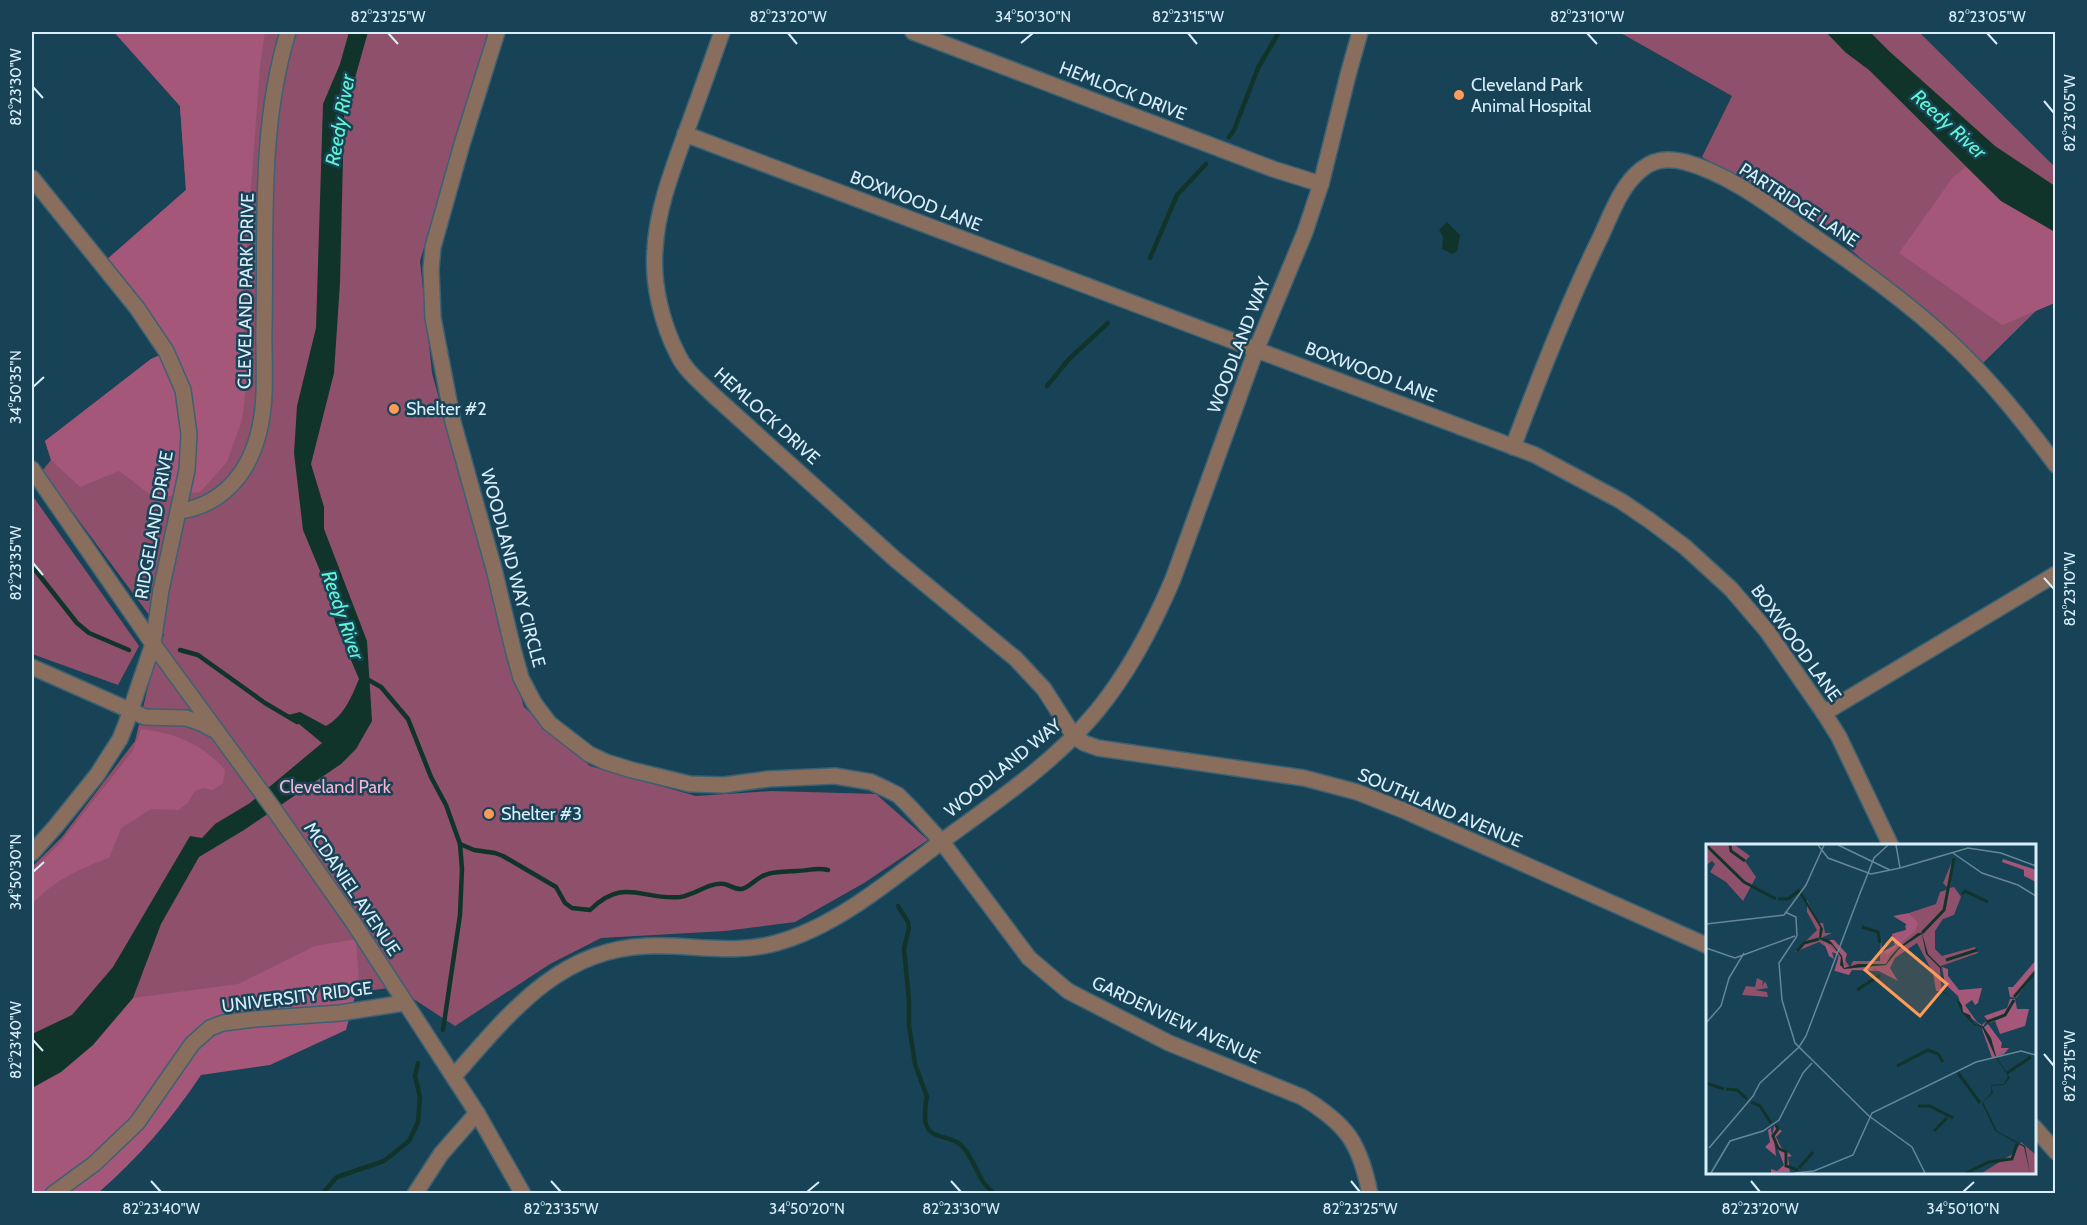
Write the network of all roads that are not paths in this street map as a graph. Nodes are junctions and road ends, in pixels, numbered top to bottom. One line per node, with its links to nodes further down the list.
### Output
1 (288, 32): 13 (street, CLEVELAND PARK DRIVE)
2 (497, 32): 21 (street, WOODLAND WAY CIRCLE)
3 (722, 32): 6 (street, HEMLOCK DRIVE)
4 (913, 32): 8 (street, HEMLOCK DRIVE)
5 (1360, 32): 8 (street, WOODLAND WAY)
6 (686, 134): 9 (street, BOXWOOD LANE); 20 (street, HEMLOCK DRIVE)
7 (32, 178): 13 (street, RIDGELAND DRIVE)
8 (1322, 184): 9 (street, WOODLAND WAY)
9 (1256, 350): 10 (street, BOXWOOD LANE); 20 (street, WOODLAND WAY)
10 (1513, 447): 11 (street, PARTRIDGE LANE); 18 (street, BOXWOOD LANE)
11 (2055, 465)
12 (32, 469): 15 (street, MCDANIEL AVENUE)
13 (179, 512): 15 (street, RIDGELAND DRIVE)
14 (2055, 574): 18 (street)
15 (153, 644): 17 (street, RIDGELAND DRIVE); 19 (street, MCDANIEL AVENUE)
16 (32, 667): 17 (street)
17 (130, 710): 19 (street); 23 (street, RIDGELAND DRIVE)
18 (1824, 713): 22 (street, BOXWOOD LANE)
19 (219, 733): 25 (street, MCDANIEL AVENUE)
20 (1074, 736): 21 (street, WOODLAND WAY); 24 (street, SOUTHLAND AVENUE)
21 (942, 842): 26 (street, WOODLAND WAY); 33 (street, GARDENVIEW AVENUE)
22 (1890, 844)
23 (32, 852)
24 (1706, 946)
25 (404, 1003): 26 (street, MCDANIEL AVENUE); 30 (street, UNIVERSITY RIDGE)
26 (454, 1076): 27 (street, MCDANIEL AVENUE)
27 (477, 1113): 31 (street); 32 (street, MCDANIEL AVENUE)
28 (2036, 1129): 29 (street)
29 (2055, 1152)
30 (53, 1194)
31 (415, 1194)
32 (523, 1194)
33 (1370, 1194)

